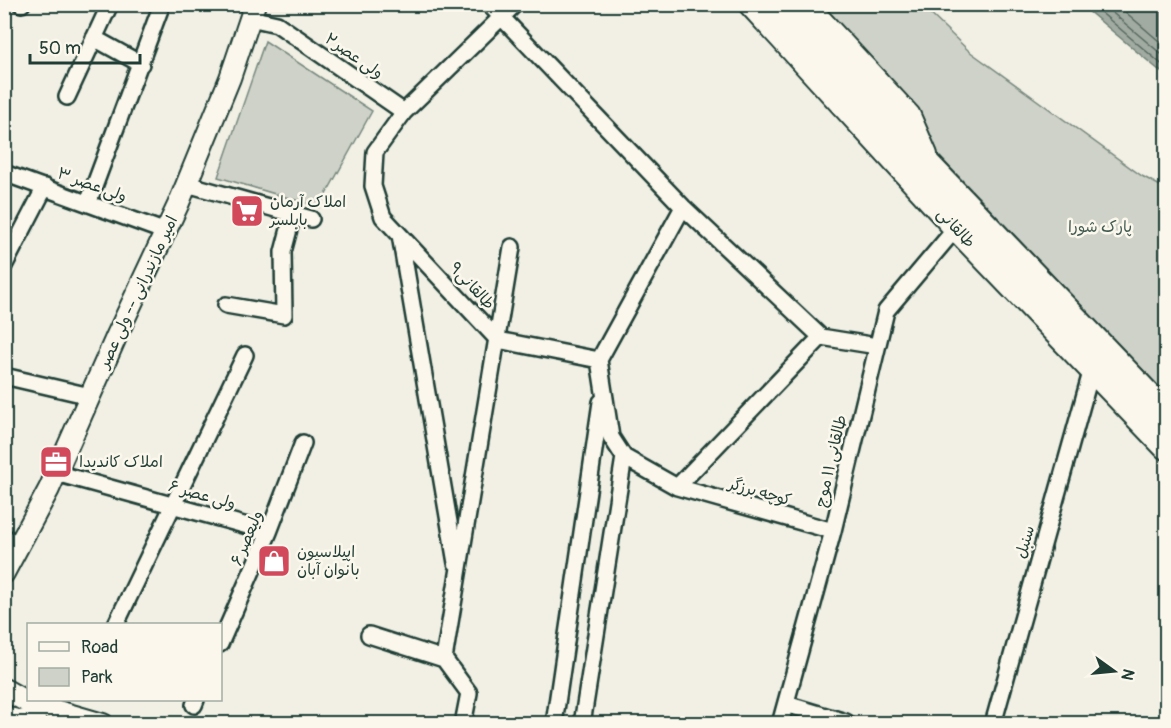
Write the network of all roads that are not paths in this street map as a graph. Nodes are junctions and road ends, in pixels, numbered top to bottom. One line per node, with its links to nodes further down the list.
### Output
1 (110, 4): 10 (street)
2 (162, 4): 11 (street)
3 (489, 4): 9 (street)
4 (515, 4): 9 (street, طالقانی۹)
5 (751, 4): 22 (main road, طالقانی)
6 (775, 4): 14 (main road, طالقانی)
7 (804, 4): 14 (main road)
8 (252, 11): 13 (street, ولی عصر۲); 16 (street, امیر مازندرانی -- ولی عصر)
9 (502, 17): 13 (street, طالقانی۹); 19 (street)
10 (94, 38): 11 (street); 12 (street)
11 (141, 64): 18 (street)
12 (67, 97)
13 (404, 112): 24 (street, طالقانی۹)
14 (928, 164): 37 (main road, طالقانی)
15 (4, 173): 17 (street, ولی عصر ۳)
16 (187, 184): 20 (street); 23 (street, امیر مازندرانی -- ولی عصر)
17 (45, 187): 18 (street, ولی عصر ۳); 26 (street)
18 (88, 204): 23 (street, ولی عصر ۳)
19 (683, 207): 28 (street); 32 (street)
20 (293, 214): 21 (street); 27 (street)
21 (311, 219)
22 (956, 228): 30 (street, طالقانی ۱۱ موج); 33 (main road, طالقانی)
23 (166, 232): 36 (street, امیر مازندرانی -- ولی عصر)
24 (400, 235): 29 (street, طالقانی۹); 48 (street)
25 (512, 247): 29 (street)
26 (4, 266)
27 (226, 306)
28 (821, 337): 30 (street); 42 (street)
29 (498, 340): 32 (street); 48 (street)
30 (877, 346): 44 (street, طالقانی ۱۱ موج)
31 (245, 355): 43 (street)
32 (599, 360): 35 (street)
33 (1092, 369): 39 (main road, طالقانی); 63 (street, سنبل)
34 (4, 376): 36 (street)
35 (603, 390): 40 (street); 60 (street)
36 (90, 396): 41 (street, امیر مازندرانی -- ولی عصر)
37 (1167, 412)
38 (303, 443): 45 (street, ولیعصر ۶)
39 (1167, 447)
40 (624, 457): 42 (street, کوچه برزگر); 61 (street)
41 (56, 472): 43 (street, ولی عصر ۶); 46 (street, امیر مازندرانی -- ولی عصر)
42 (677, 487): 44 (street, کوچه برزگر)
43 (173, 505): 45 (street, ولی عصر ۶); 49 (street)
44 (833, 531): 54 (street, طالقانی ۱۱ موج)
45 (269, 532): 51 (street, ولیعصر ۶)
46 (12, 541): 47 (street, امیر مازندرانی -- ولی عصر)
47 (4, 573)
48 (458, 575): 52 (street)
49 (116, 623)
50 (369, 635): 52 (street)
51 (222, 639)
52 (444, 659): 59 (street)
53 (4, 689): 58 (street)
54 (786, 704): 56 (street); 62 (street, طالقانی ۱۱ موج)
55 (4, 717): 57 (street)
56 (846, 722)
57 (37, 723)
58 (103, 723)
59 (463, 723)
60 (554, 723)
61 (582, 723)
62 (780, 723)
63 (993, 723)

